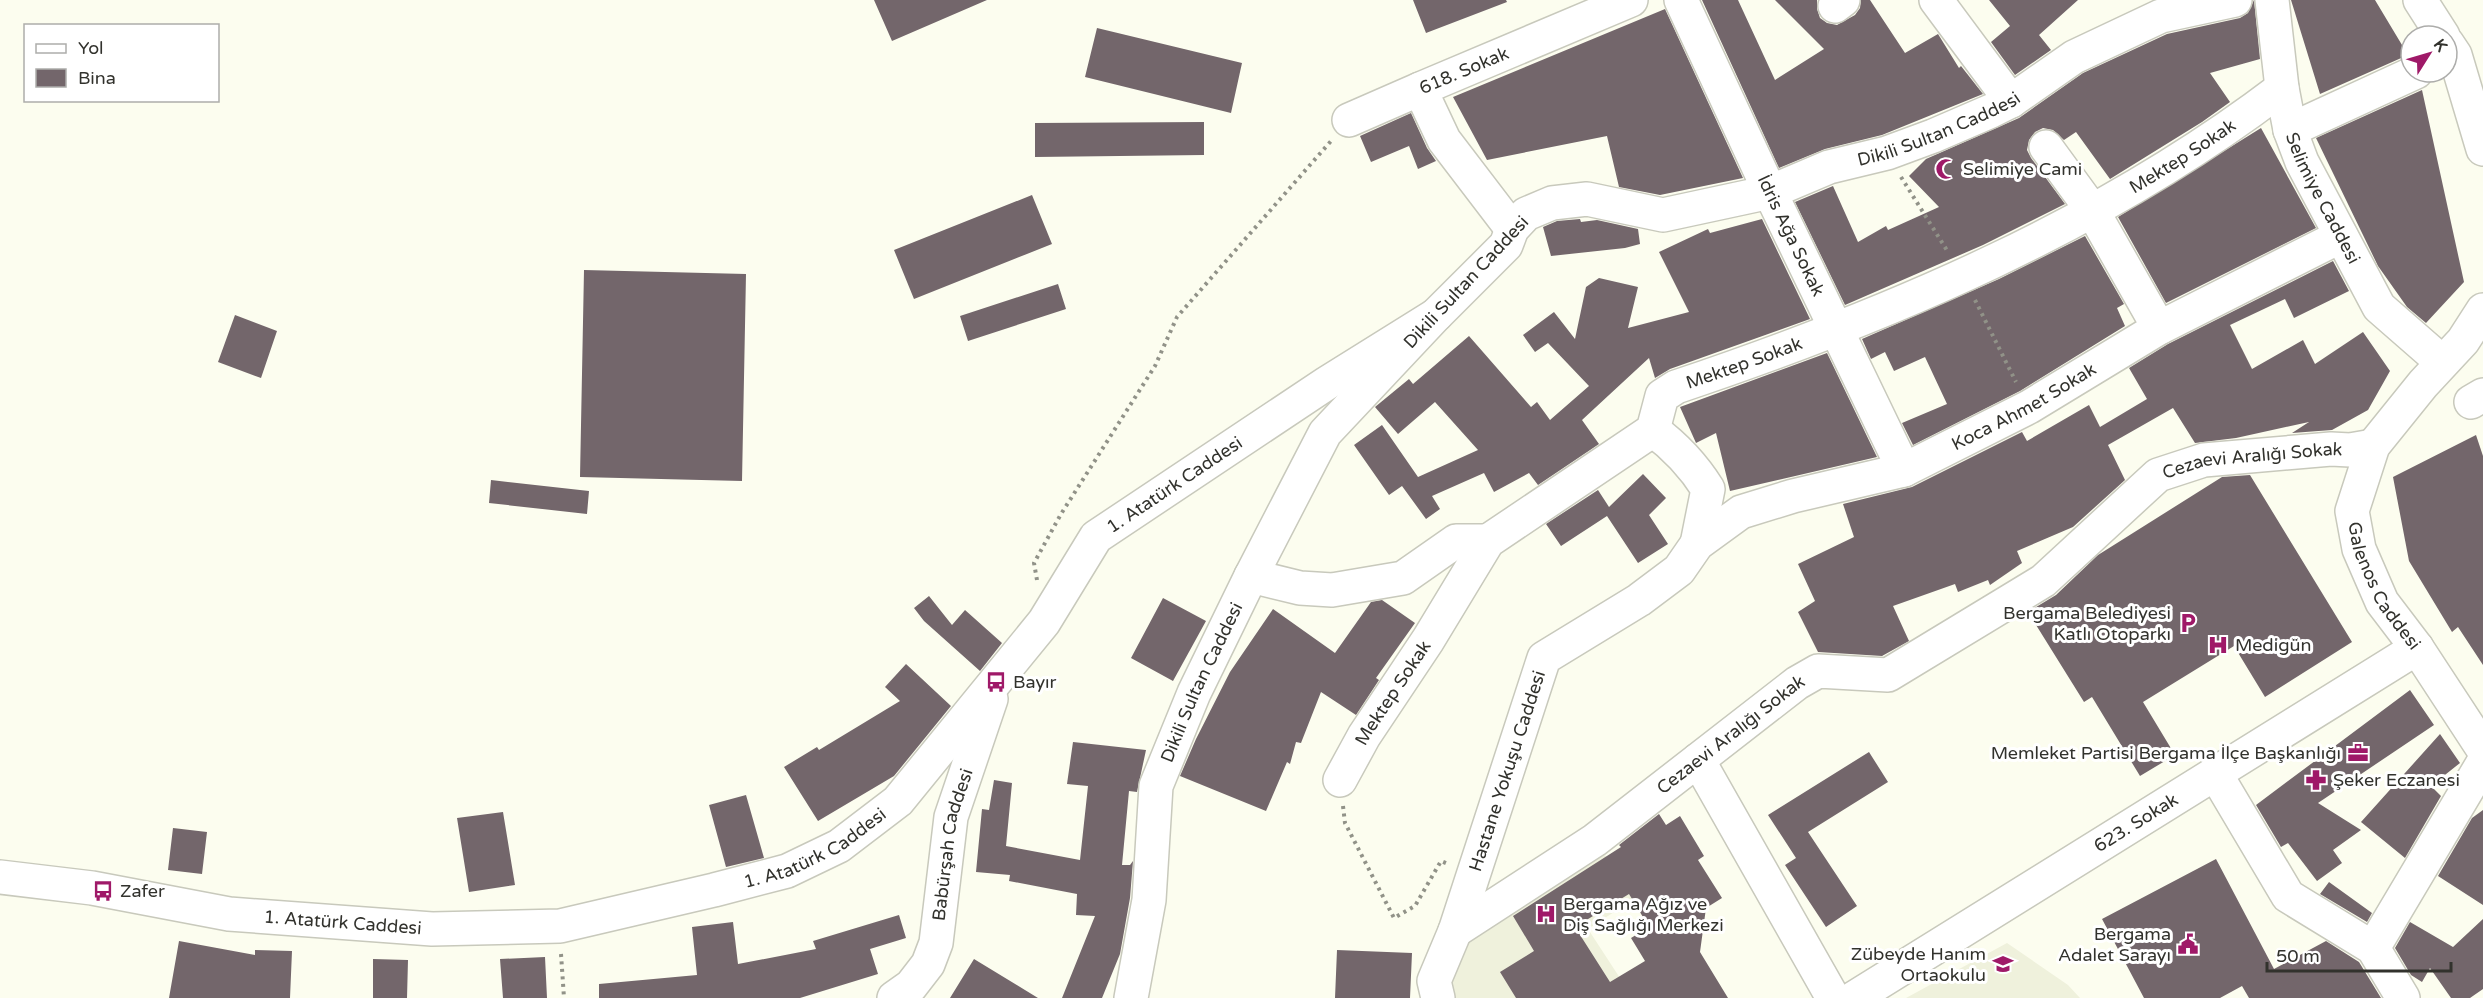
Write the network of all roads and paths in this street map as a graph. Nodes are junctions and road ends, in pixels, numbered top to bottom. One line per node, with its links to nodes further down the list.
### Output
1 (1631, 0): 11 (street, 618. Sokak)
2 (1681, 0): 17 (street, İdris Ağa Sokak)
3 (1936, 0): 12 (street)
4 (2235, 0): 12 (street, Dikili Sultan Caddesi)
5 (2272, 0): 10 (street, Selimiye Caddesi)
6 (2420, 0): 7 (street)
7 (2434, 24)
8 (2399, 80): 14 (street)
9 (2459, 80): 16 (street)
10 (2282, 88): 14 (street, Selimiye Caddesi); 18 (street, Mektep Sokak)
11 (1420, 89): 13 (street); 19 (street, 618. Sokak)
12 (2011, 101): 17 (street, Dikili Sultan Caddesi)
13 (1349, 120): 32 (path)
14 (2290, 130): 20 (street, Selimiye Caddesi)
15 (2046, 147): 18 (street)
16 (2483, 149)
17 (1770, 192): 19 (street, Dikili Sultan Caddesi); 24 (street, İdris Ağa Sokak)
18 (2092, 210): 23 (street); 24 (street, Mektep Sokak)
19 (1512, 229): 22 (street, Dikili Sultan Caddesi)
20 (2341, 236): 23 (street, Koca Ahmet Sokak); 25 (street, Selimiye Caddesi)
21 (2483, 310): 25 (street, Galenos Caddesi)
22 (1436, 315): 31 (street, Dikili Sultan Caddesi); 32 (street, 1. Atatürk Caddesi)
23 (2159, 328): 28 (street, Koca Ahmet Sokak)
24 (1838, 330): 26 (street, Mektep Sokak); 28 (street, İdris Ağa Sokak)
25 (2432, 373): 27 (street, Galenos Caddesi)
26 (1653, 430): 29 (street, Mektep Sokak); 30 (street)
27 (2373, 446): 33 (street, Galenos Caddesi); 36 (street, Cezaevi Aralığı Sokak)
28 (1904, 470): 30 (street, Koca Ahmet Sokak)
29 (1488, 541): 31 (street); 39 (street, Mektep Sokak)
30 (1697, 544): 40 (street, Hastane Yokuşu Caddesi)
31 (1251, 576): 47 (street, Dikili Sultan Caddesi)
32 (1044, 622): 34 (street, 1. Atatürk Caddesi)
33 (2417, 648): 35 (street, Galenos Caddesi); 38 (street, 623. Sokak)
34 (996, 682): 41 (street, 1. Atatürk Caddesi); 46 (street, Babürşah Caddesi)
35 (2483, 749)
36 (1698, 760): 42 (street, Cezaevi Aralığı Sokak); 49 (street)
37 (2483, 763): 43 (street)
38 (2215, 773): 43 (street); 50 (street, 623. Sokak)
39 (1340, 780): 40 (path)
40 (1474, 874): 42 (street, Hastane Yokuşu Caddesi)
41 (0, 877)
42 (1455, 932): 48 (street, Hastane Yokuşu Caddesi)
43 (2373, 948): 51 (street)
44 (561, 952): 45 (path)
45 (564, 998)
46 (894, 998)
47 (1131, 998)
48 (1438, 998)
49 (1833, 998)
50 (1854, 998)
51 (2403, 998)

